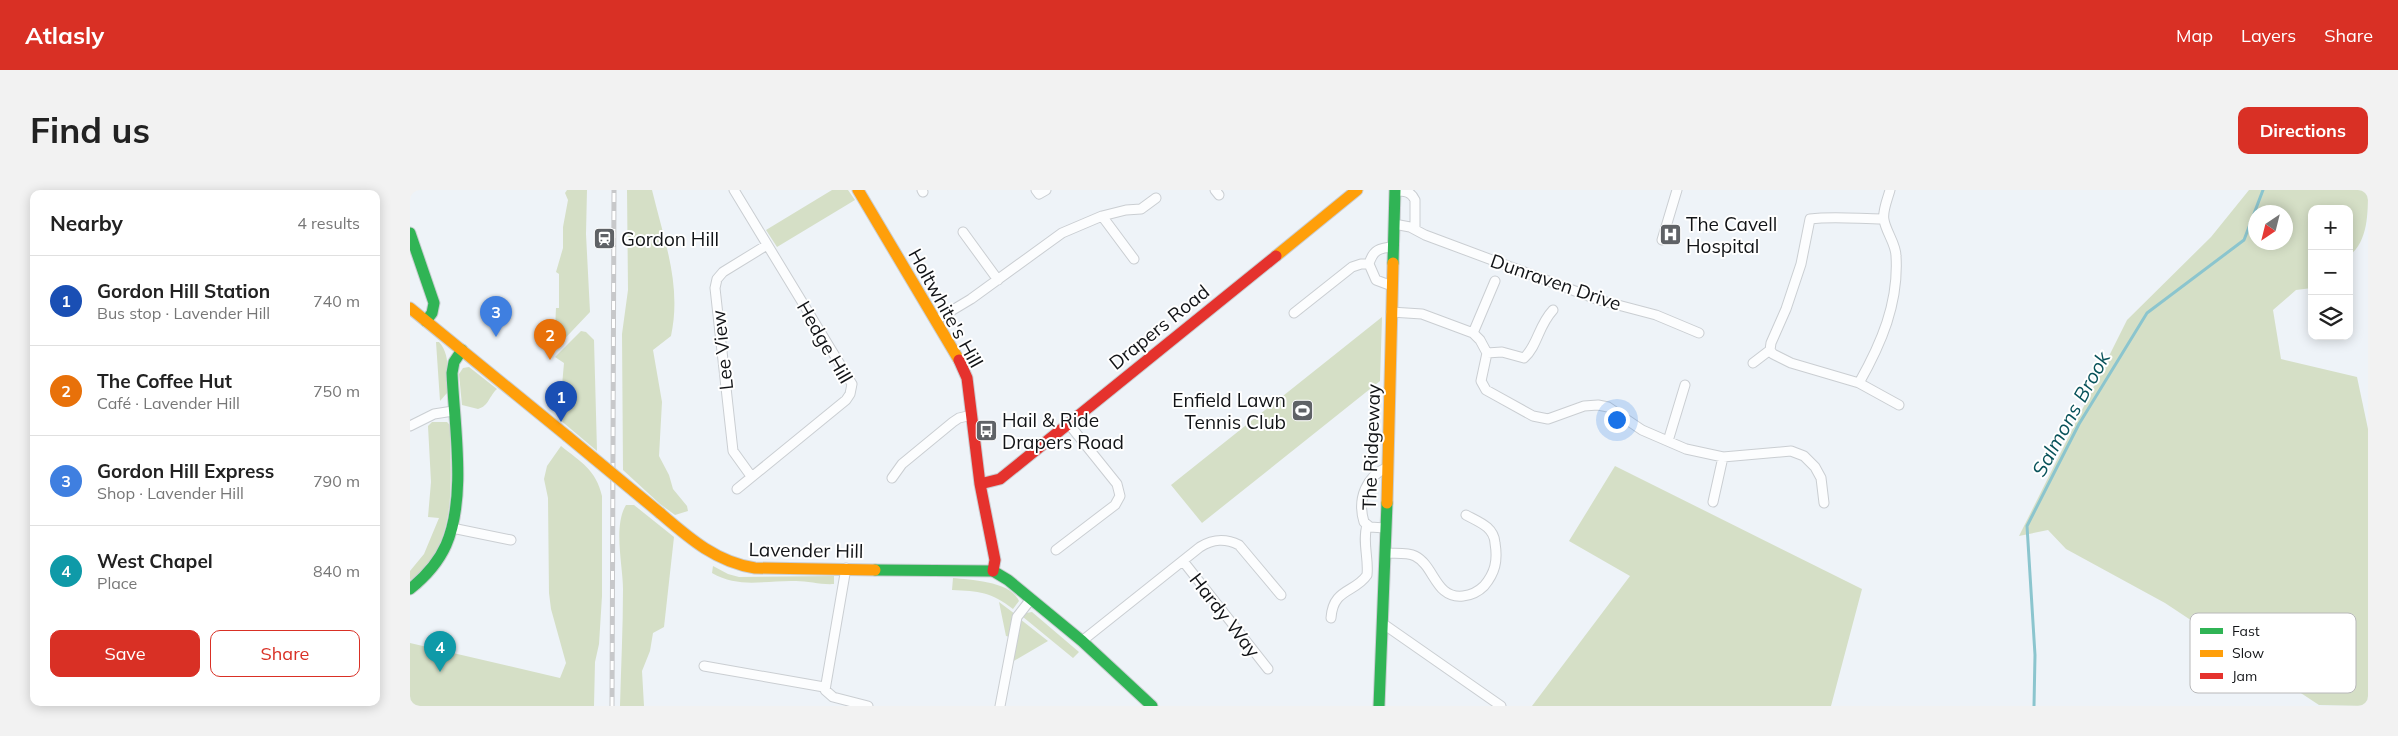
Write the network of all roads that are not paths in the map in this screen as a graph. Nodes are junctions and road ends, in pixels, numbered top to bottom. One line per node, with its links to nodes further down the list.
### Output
1 (734, 190): 17 (street, Hedge Hill)
2 (858, 190): 28 (street, Holtwhite's Hill)
3 (1036, 190): 4 (street)
4 (1046, 190)
5 (1357, 190): 41 (street, Drapers Road)
6 (1395, 190): 12 (street, The Ridgeway); 13 (street)
7 (1677, 190): 16 (street)
8 (1890, 190): 11 (street)
9 (1156, 198): 10 (street)
10 (1102, 216): 19 (street); 21 (street)
11 (1883, 219): 33 (street); 36 (street)
12 (1394, 224): 13 (street, Dunraven Drive); 18 (street, The Ridgeway)
13 (1415, 228): 31 (street, Dunraven Drive)
14 (963, 232): 21 (street)
15 (410, 233): 29 (street)
16 (1662, 240)
17 (767, 245): 46 (street, Lee View); 46 (street, Hedge Hill)
18 (1393, 247): 20 (street); 23 (street, The Ridgeway)
19 (1134, 259)
20 (1369, 264): 23 (street); 27 (street)
21 (998, 280): 28 (street)
22 (1495, 281): 30 (street)
23 (1392, 286): 26 (street, The Ridgeway)
24 (410, 308): 29 (street, Lavender Hill)
25 (1553, 310): 34 (street)
26 (1392, 312): 30 (street); 45 (street, The Ridgeway)
27 (1294, 313)
28 (936, 320): 40 (street, Holtwhite's Hill)
29 (426, 321): 32 (street, Lavender Hill)
30 (1473, 333): 34 (street)
31 (1699, 333)
32 (462, 350): 39 (street); 60 (street, Lavender Hill, bridge)
33 (1770, 350): 35 (street); 36 (street)
34 (1487, 352): 43 (street)
35 (1753, 363)
36 (1859, 384): 38 (street)
37 (1685, 385): 43 (street)
38 (1899, 404)
39 (453, 411): 42 (street); 54 (street)
40 (972, 415): 47 (street); 48 (street, Holtwhite's Hill)
41 (1068, 423): 48 (street, Drapers Road); 57 (street)
42 (410, 426)
43 (1668, 440): 44 (street)
44 (1723, 457): 50 (street); 51 (street)
45 (1388, 467): 53 (street); 55 (street, The Ridgeway)
46 (751, 476): 49 (street, Hedge Hill)
47 (892, 478)
48 (980, 484): 61 (street, Holtwhite's Hill)
49 (737, 489)
50 (1713, 502)
51 (1824, 503)
52 (1466, 515): 58 (street)
53 (1367, 525): 55 (street); 65 (street)
54 (452, 528): 56 (street); 62 (street)
55 (1385, 528): 58 (street, The Ridgeway)
56 (512, 540)
57 (1056, 550)
58 (1385, 553): 66 (street, The Ridgeway)
59 (1183, 561): 63 (street, Hardy Way); 67 (street, Hardy Way); 69 (street, Hardy Way)
60 (846, 568): 61 (street, Lavender Hill); 70 (street)
61 (993, 571): 64 (street)
62 (410, 589)
63 (1280, 595)
64 (1031, 599): 67 (street); 73 (street)
65 (1331, 618)
66 (1382, 623): 74 (street, The Ridgeway); 75 (street)
67 (1082, 641): 71 (street)
68 (704, 666): 70 (street)
69 (1268, 669)
70 (824, 687): 72 (street)
71 (1146, 704)
72 (868, 706)
73 (1000, 706)
74 (1378, 706)
75 (1500, 706)

